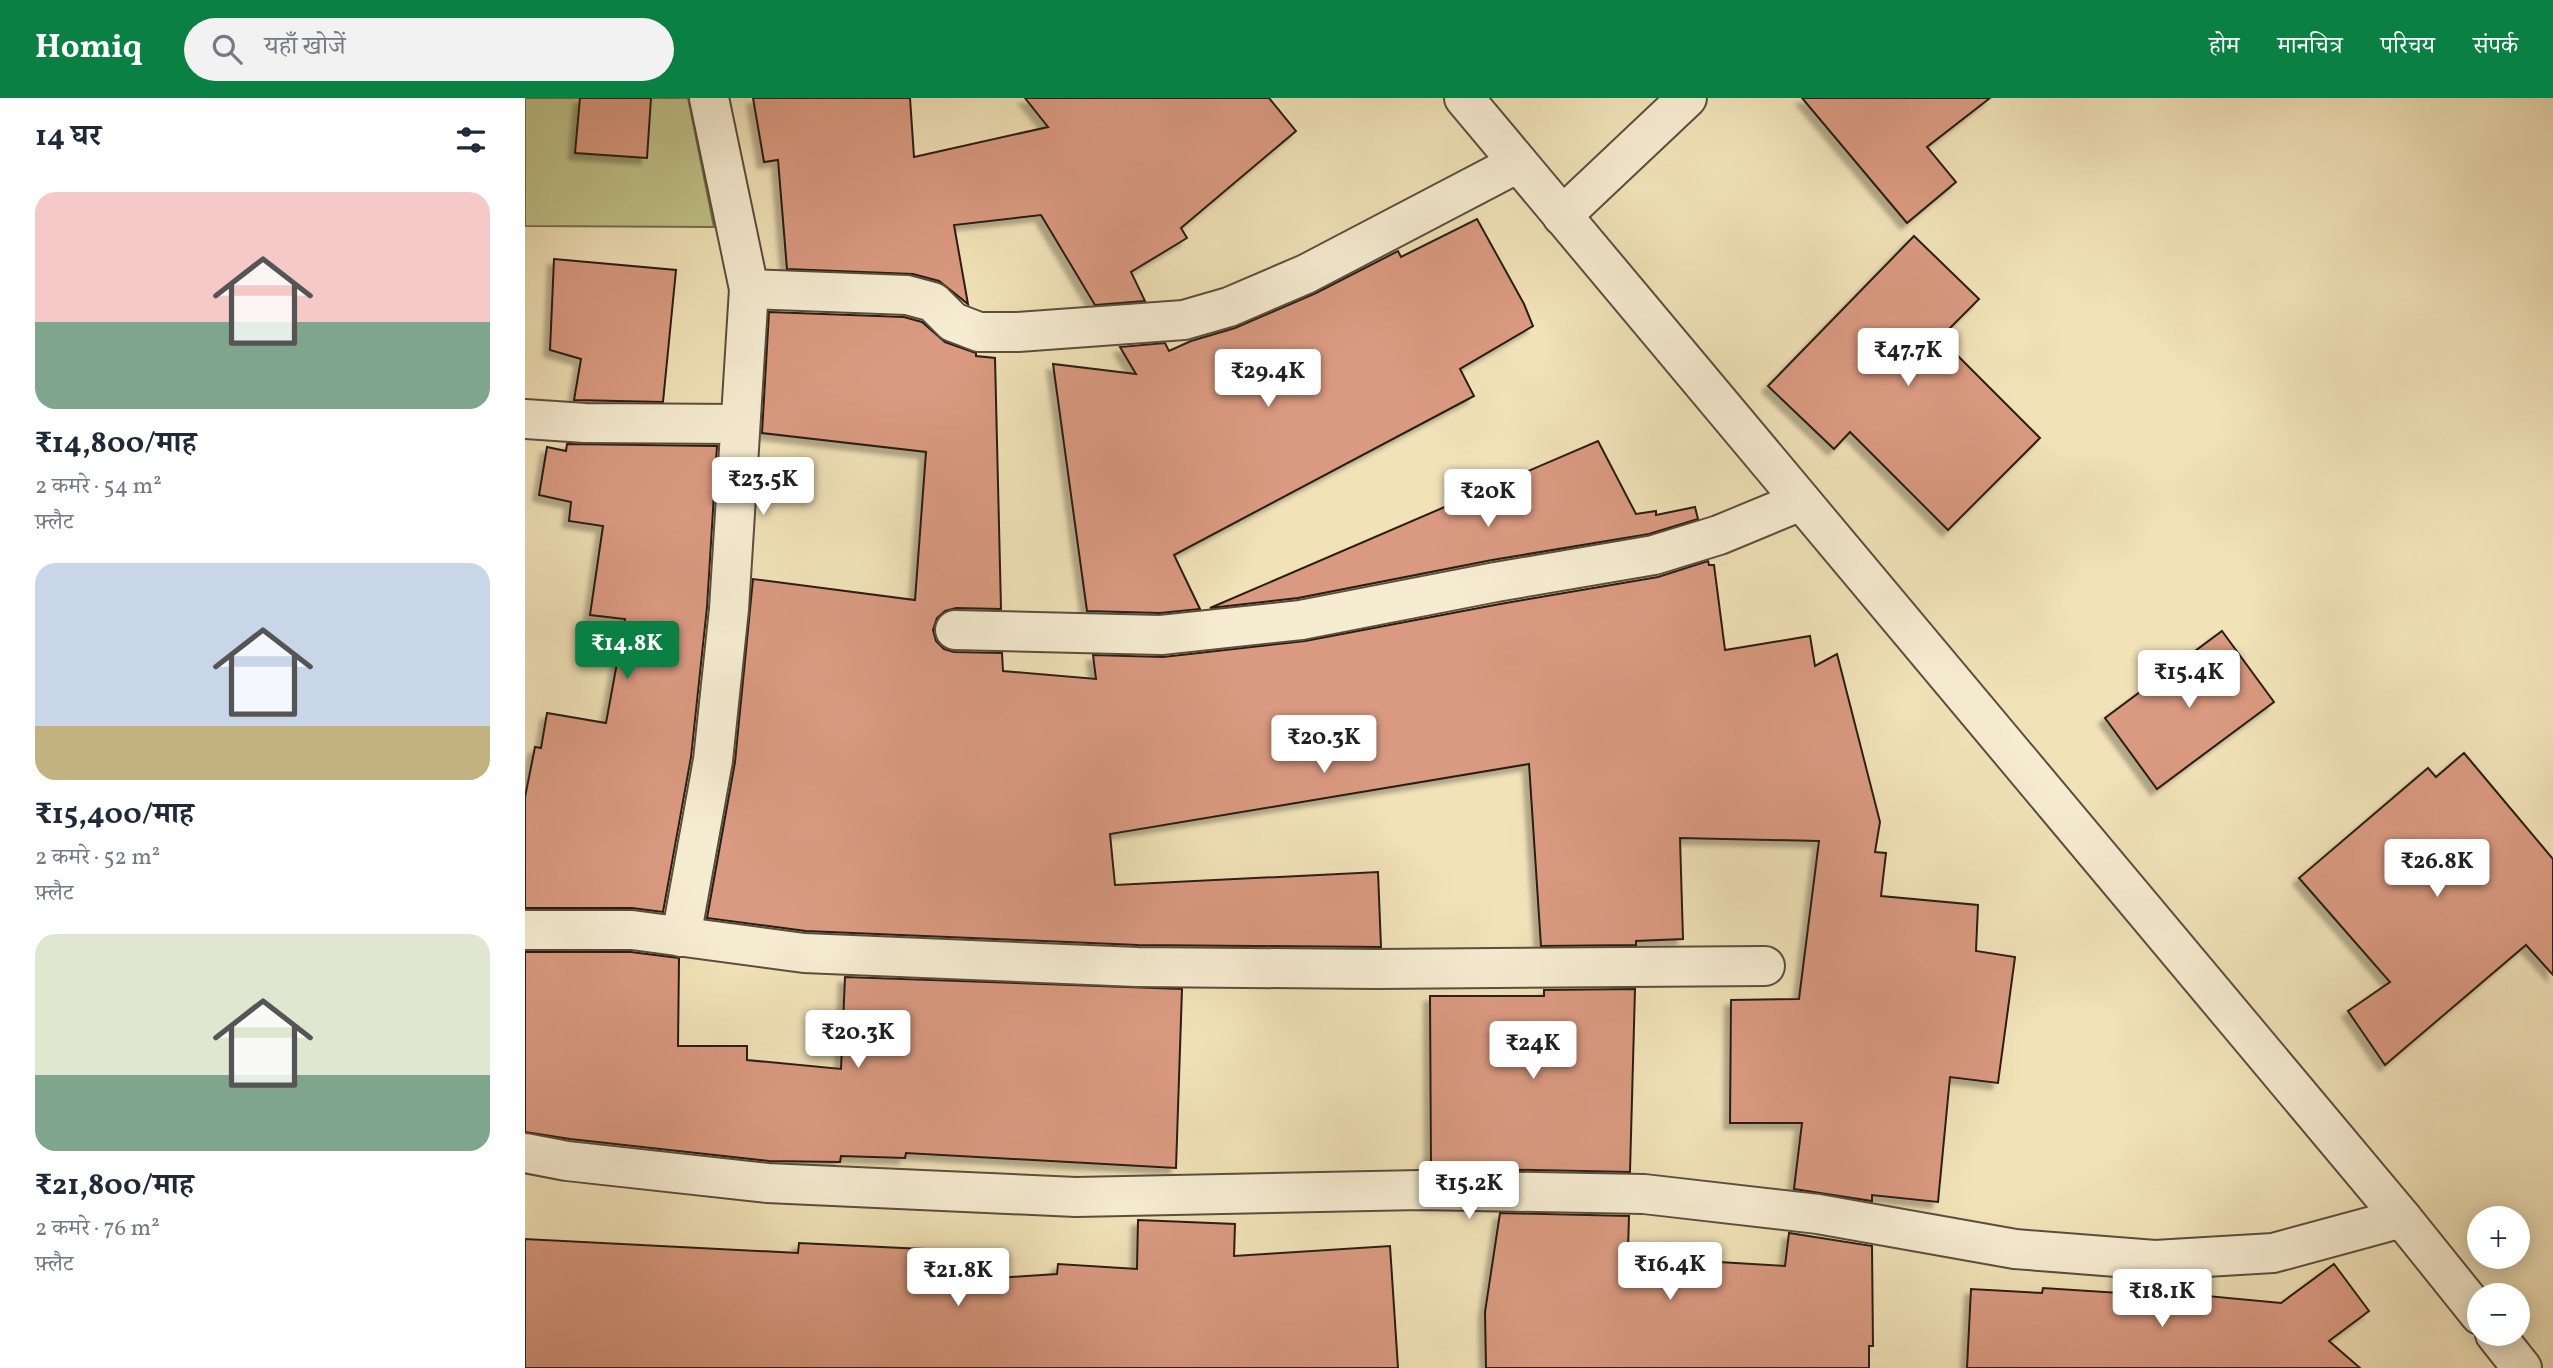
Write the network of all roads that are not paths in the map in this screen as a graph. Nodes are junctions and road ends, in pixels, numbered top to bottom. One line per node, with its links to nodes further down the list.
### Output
1 (709, 98): 6 (street)
2 (1464, 98): 4 (street)
3 (1687, 98): 5 (street)
4 (1518, 163): 5 (street); 6 (street)
5 (1562, 216): 9 (street)
6 (749, 289): 8 (street)
7 (525, 419): 8 (street)
8 (739, 424): 12 (street)
9 (1801, 501): 10 (street); 15 (street)
10 (955, 630)
11 (525, 930): 12 (street)
12 (681, 937): 13 (street)
13 (1765, 966)
14 (525, 1153): 15 (street)
15 (2402, 1218): 16 (street)
16 (2467, 1299)
17 (2505, 1346): 18 (street)
18 (2522, 1368)

